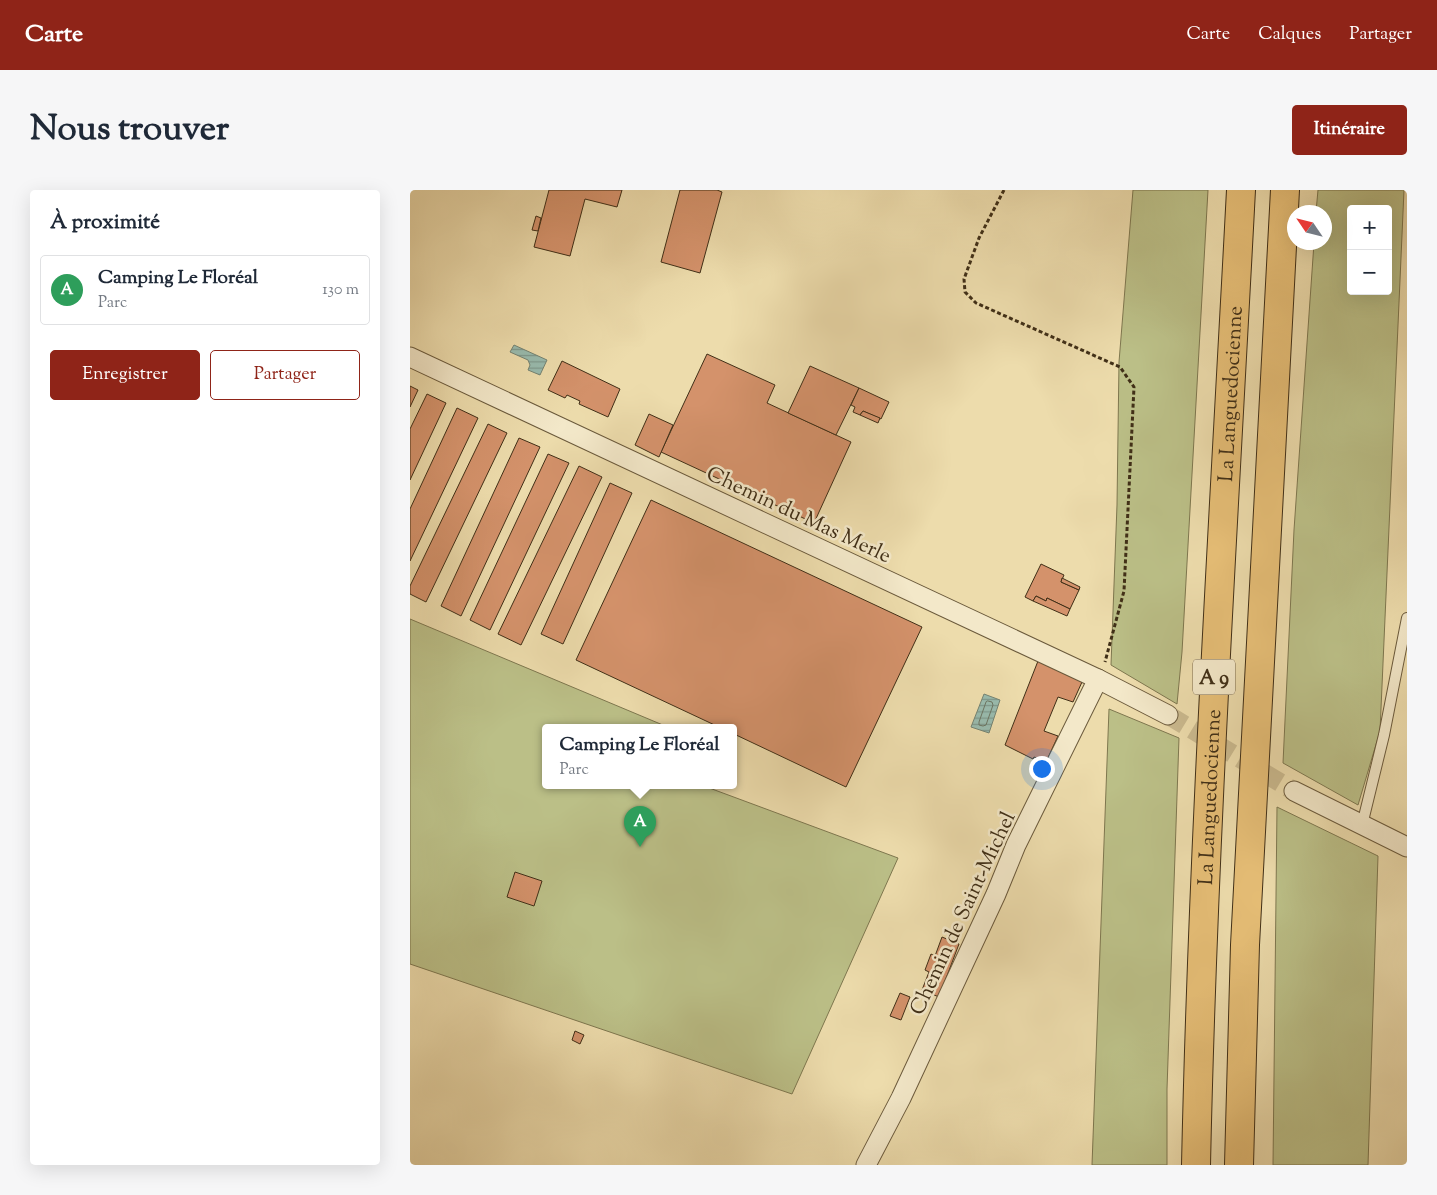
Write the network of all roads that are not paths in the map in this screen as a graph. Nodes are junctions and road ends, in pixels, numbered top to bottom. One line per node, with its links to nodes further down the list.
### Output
1 (1242, 190): 11 (highway, La Languedocienne / A 9)
2 (1285, 190): 12 (highway, La Languedocienne / A 9)
3 (410, 357): 5 (street, Chemin du Mas Merle)
4 (1407, 618): 8 (lane)
5 (1098, 679): 6 (street, Chemin du Mas Merle); 10 (street, Chemin de Saint-Michel)
6 (1168, 715)
7 (1294, 791): 8 (street)
8 (1362, 825): 9 (street)
9 (1407, 847)
10 (866, 1165)
11 (1196, 1165)
12 (1240, 1165)

